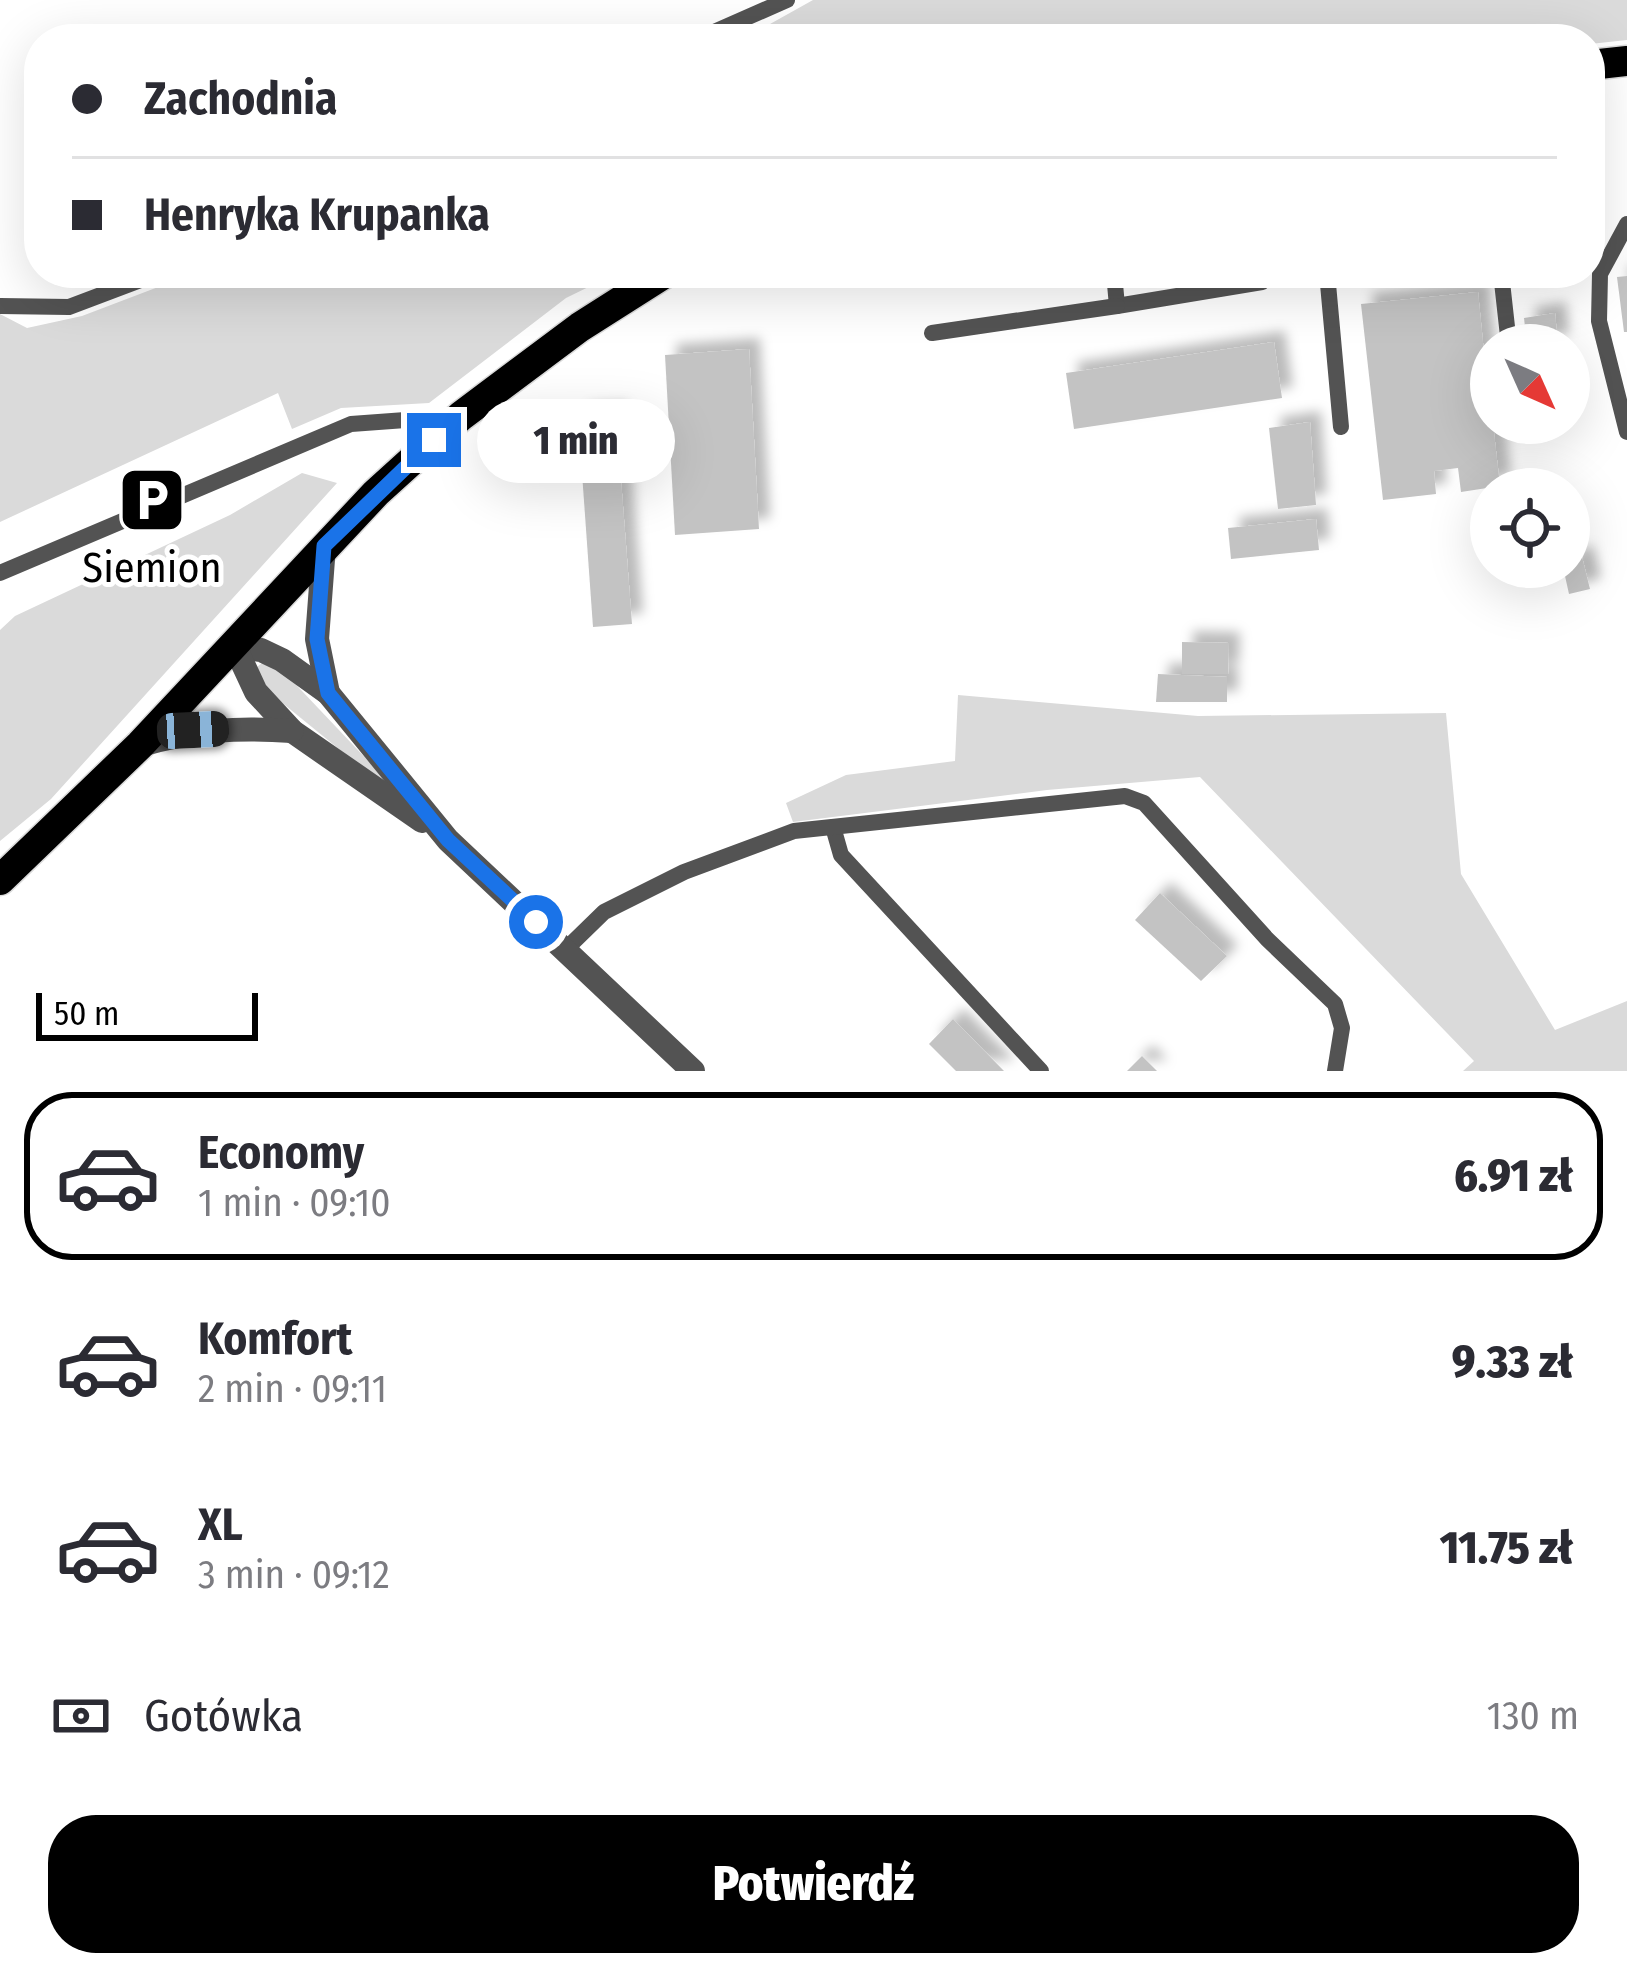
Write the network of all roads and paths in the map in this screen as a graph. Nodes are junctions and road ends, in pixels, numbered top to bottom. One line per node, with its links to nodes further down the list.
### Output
1 (788, 0): 2 (lane)
2 (733, 24)
3 (1627, 224): 4 (lane)
4 (1605, 265)
5 (120, 288): 12 (lane)
6 (641, 288): 16 (main road)
7 (1115, 288): 13 (lane)
8 (1226, 288): 13 (lane)
9 (1328, 288): 17 (lane)
10 (1503, 288): 14 (lane)
11 (1600, 288): 18 (lane)
12 (0, 306)
13 (1117, 306): 15 (lane)
14 (1507, 324)
15 (932, 333)
16 (460, 416): 19 (main road); 20 (lane)
17 (1341, 427)
18 (1627, 432)
19 (324, 546): 21 (main road); 22 (street)
20 (0, 573)
21 (235, 646): 22 (street); 23 (street); 24 (main road)
22 (328, 693): 26 (street)
23 (292, 731): 24 (street); 26 (street)
24 (140, 745): 27 (main road)
25 (833, 826): 28 (lane); 30 (lane); 31 (lane)
26 (448, 840): 28 (street)
27 (0, 880)
28 (565, 950): 29 (street)
29 (693, 1071)
30 (1041, 1071)
31 (1335, 1071)

